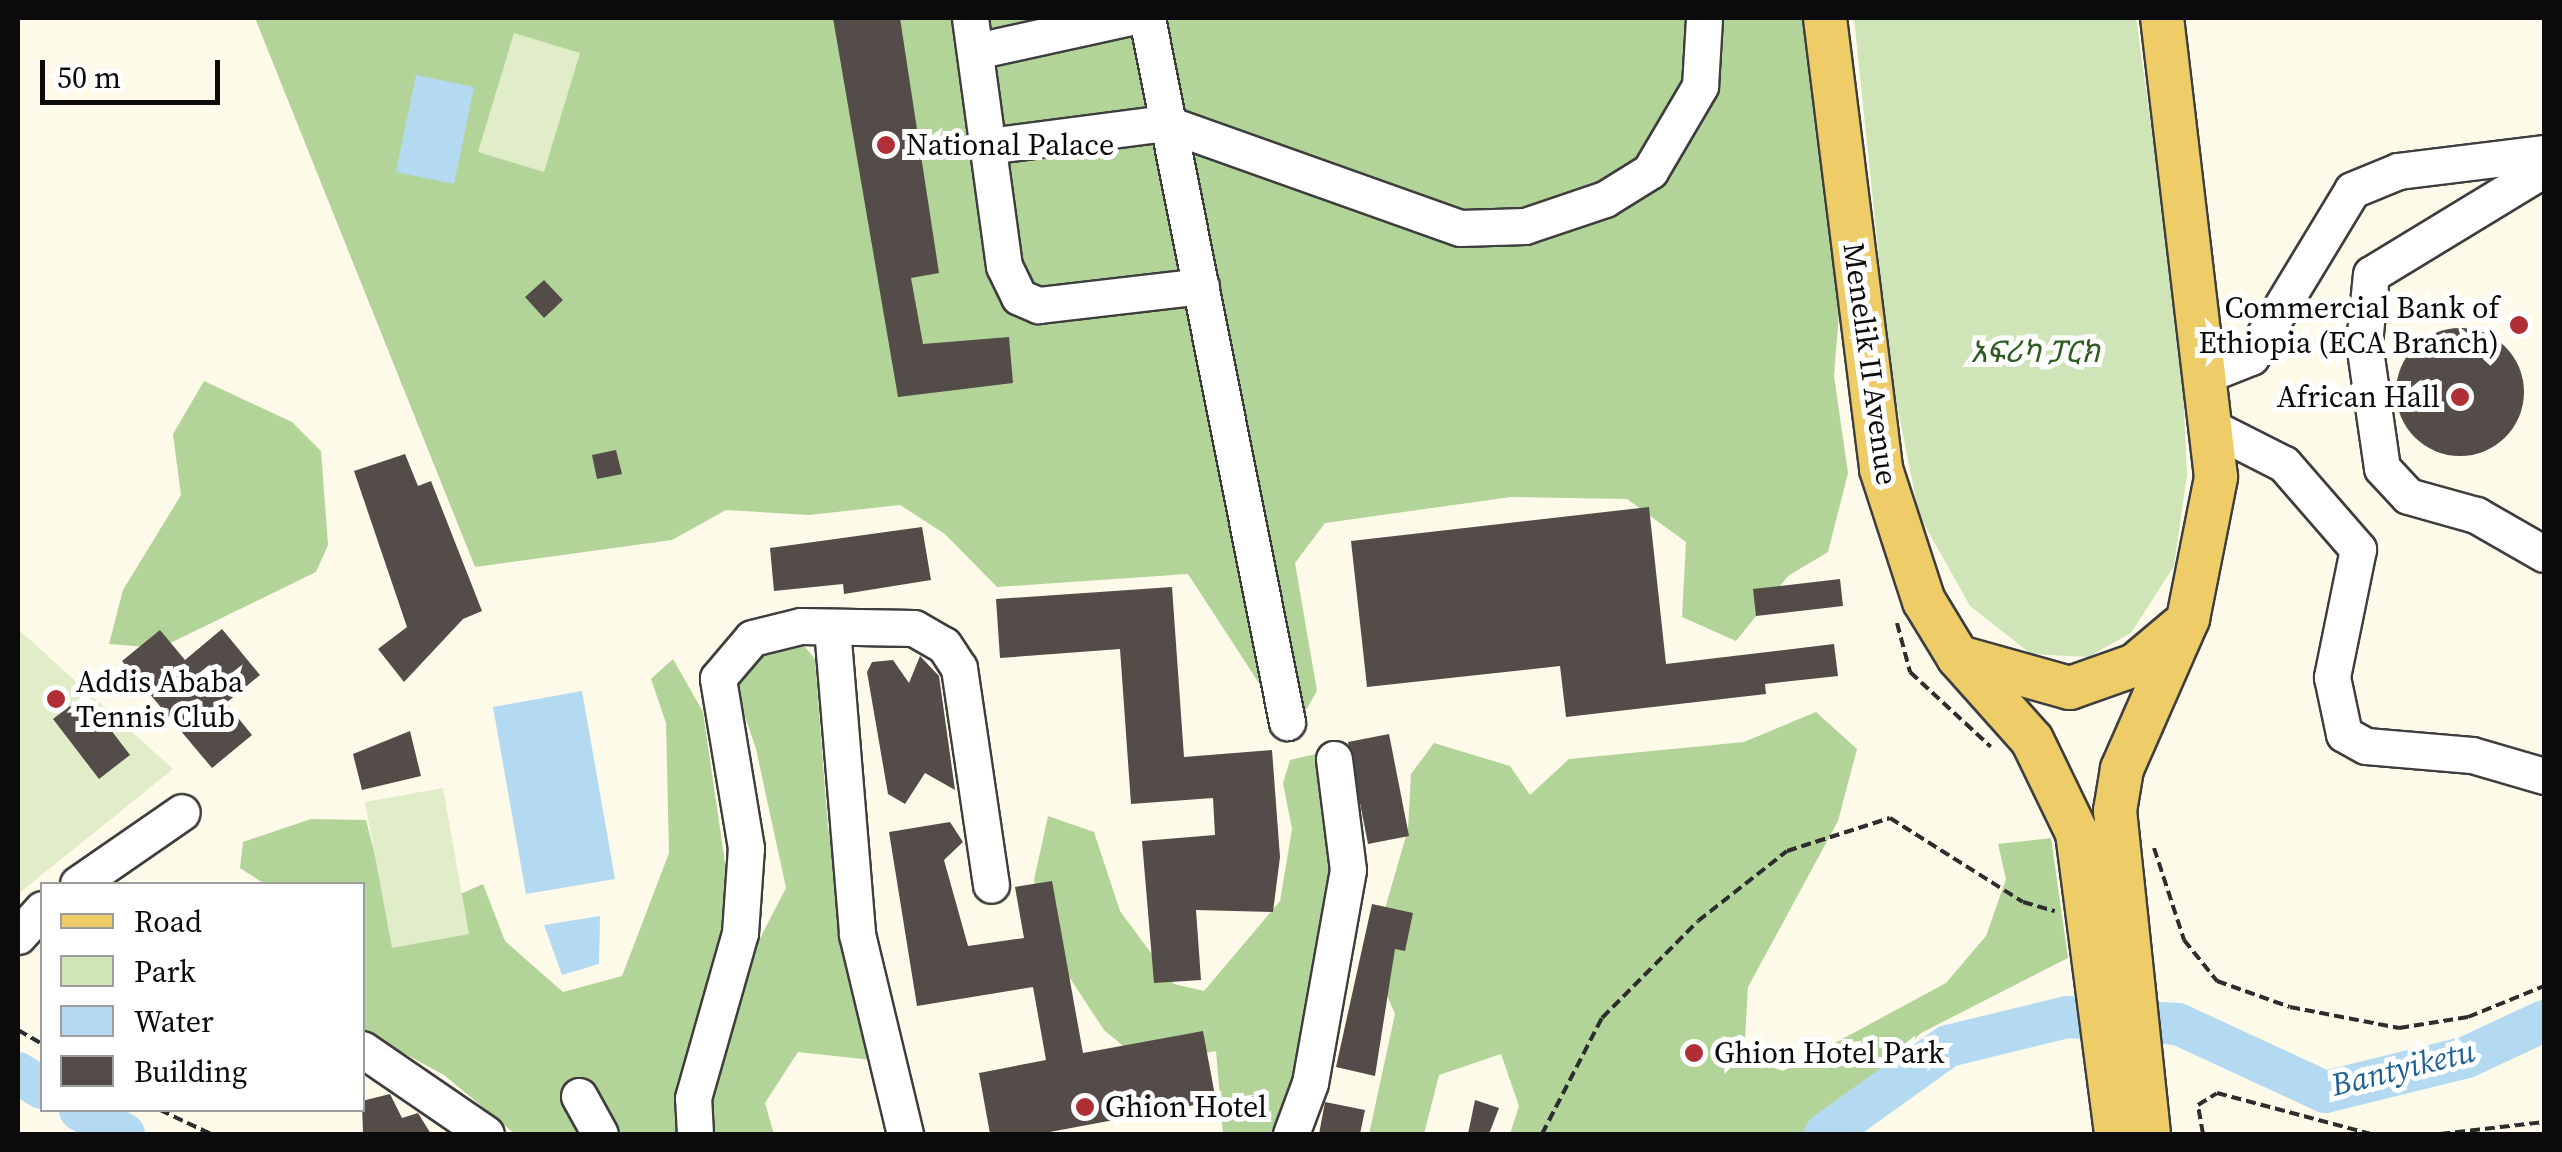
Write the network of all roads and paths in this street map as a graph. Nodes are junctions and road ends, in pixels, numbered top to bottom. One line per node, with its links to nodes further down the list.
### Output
1 (1126, 18): 6 (lane)
2 (1147, 18): 7 (lane)
3 (1704, 18): 7 (lane)
4 (1825, 18): 17 (main road, Menelik II Avenue)
5 (2162, 18): 12 (main road, Menelik II Avenue)
6 (973, 34): 8 (lane)
7 (1166, 123): 8 (lane); 11 (lane)
8 (988, 146): 11 (lane)
9 (2544, 153): 12 (lane)
10 (2544, 168): 14 (lane)
11 (1201, 286): 18 (lane)
12 (2208, 374): 13 (main road, Menelik II Avenue)
13 (2215, 429): 15 (main road, Menelik II Avenue); 20 (lane)
14 (2544, 554)
15 (2188, 619): 17 (main road); 25 (main road, Menelik II Avenue)
16 (832, 628): 24 (lane); 36 (lane); 37 (lane)
17 (1958, 657): 25 (main road, Menelik II Avenue)
18 (1288, 722)
19 (1334, 759): 38 (lane)
20 (2544, 776)
21 (182, 812): 23 (lane)
22 (2150, 841): 26 (path)
23 (81, 882)
24 (991, 885)
25 (2096, 930): 39 (path); 40 (main road, Menelik II Avenue); 41 (main road, Menelik II Avenue)
26 (2544, 986)
27 (18, 1030): 28 (path)
28 (40, 1043)
29 (365, 1051): 34 (lane)
30 (579, 1096): 35 (lane)
31 (164, 1112): 33 (path)
32 (2544, 1122): 44 (path)
33 (211, 1134)
34 (486, 1134)
35 (600, 1134)
36 (695, 1134)
37 (905, 1134)
38 (1291, 1134)
39 (1542, 1134)
40 (2116, 1134)
41 (2149, 1134)
42 (2204, 1134): 43 (path)
43 (2371, 1134)
44 (2440, 1134)

